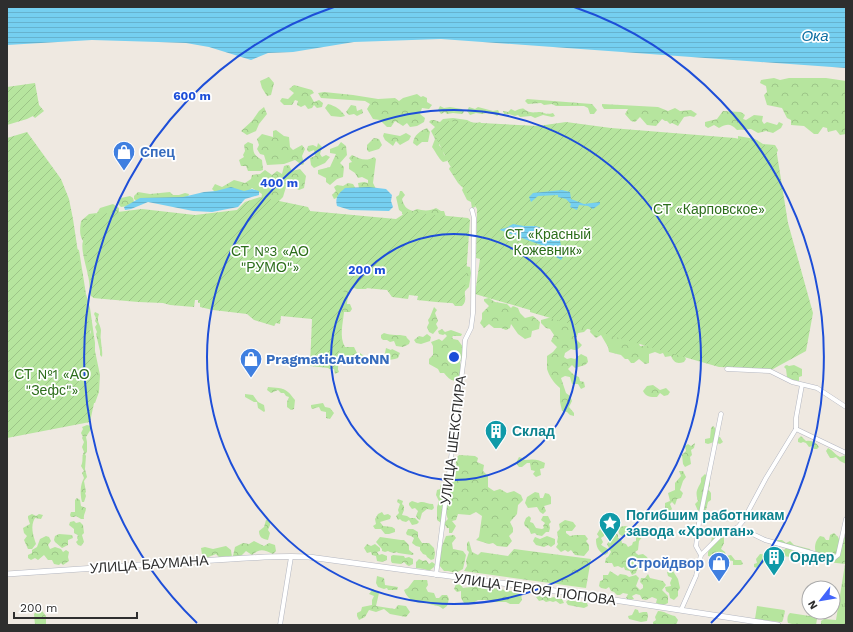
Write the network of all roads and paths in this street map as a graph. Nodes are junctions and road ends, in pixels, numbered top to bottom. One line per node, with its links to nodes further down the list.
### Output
1 (472, 210): 13 (street, УЛИЦА ШЕКСПИРА)
2 (727, 369): 3 (street)
3 (802, 385): 4 (street); 6 (street)
4 (846, 407)
5 (721, 414): 10 (street)
6 (796, 430): 7 (street); 9 (street)
7 (846, 453)
8 (846, 519): 9 (street)
9 (738, 527): 10 (street)
10 (701, 555): 14 (street)
11 (292, 557): 12 (street, УЛИЦА БАУМАНА); 13 (street, УЛИЦА ГЕРОЯ ПОПОВА); 15 (street)
12 (7, 574)
13 (436, 575): 14 (street, УЛИЦА ГЕРОЯ ПОПОВА)
14 (681, 610): 16 (street, УЛИЦА ГЕРОЯ ПОПОВА)
15 (280, 625)
16 (778, 625)

